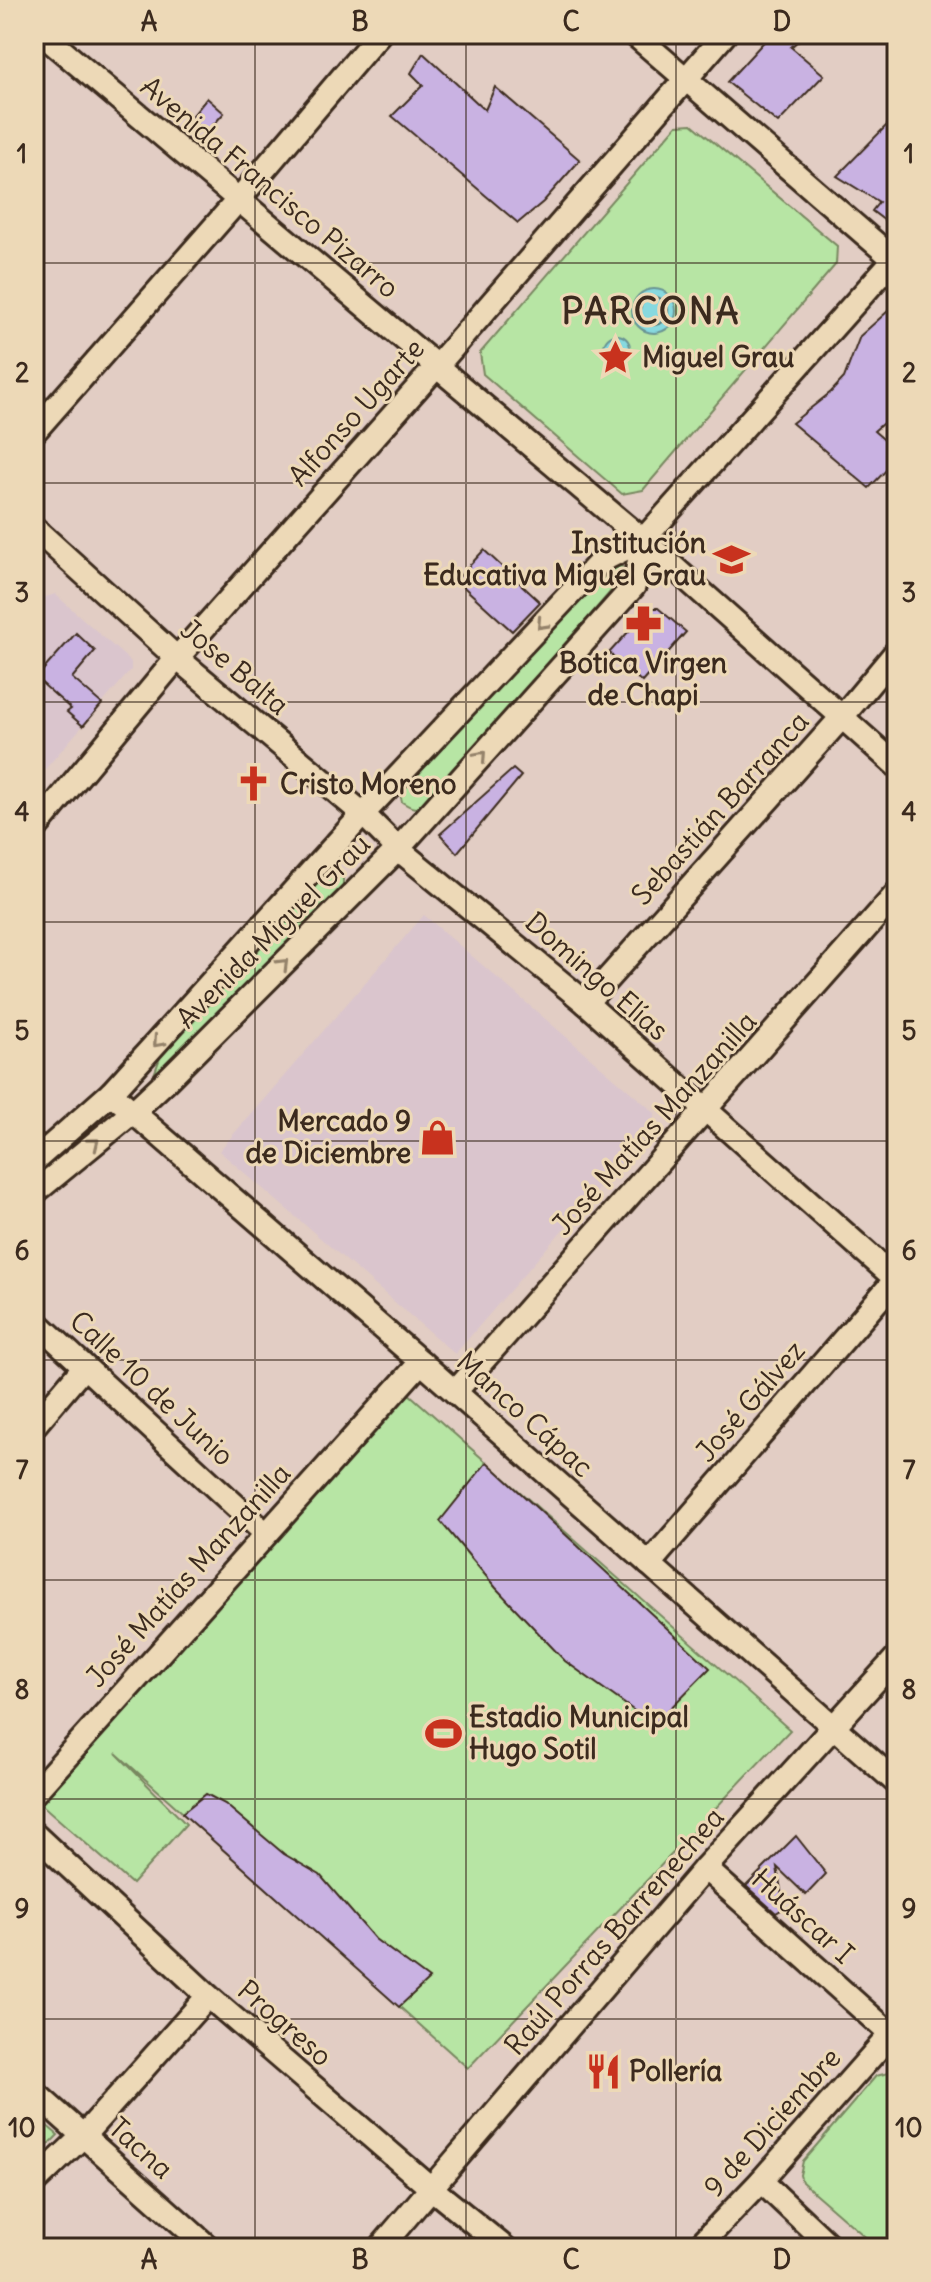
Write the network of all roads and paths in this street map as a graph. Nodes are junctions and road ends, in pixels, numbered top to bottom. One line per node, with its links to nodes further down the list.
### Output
1 (40, 34): 5 (street); 7 (street, Avenida Francisco Pizarro)
2 (379, 34): 7 (street)
3 (634, 34): 6 (street)
4 (725, 34): 6 (street, Alfonso Ugarte)
5 (34, 39)
6 (687, 79): 8 (street); 9 (street, Alfonso Ugarte)
7 (239, 199): 9 (street, Avenida Francisco Pizarro); 10 (street)
8 (896, 259): 12 (street, Avenida Miguel Grau)
9 (436, 367): 12 (street, Avenida Francisco Pizarro); 14 (street, Alfonso Ugarte)
10 (34, 432)
11 (34, 528): 14 (street, Jose Balta)
12 (643, 540): 15 (street, Avenida Francisco Pizarro); 17 (street, Avenida Miguel Grau, one-way to 17); 19 (street, Avenida Miguel Grau, one-way to 12)
13 (897, 651): 15 (street, Sebastián Barranca)
14 (177, 658): 17 (street, Jose Balta); 18 (street, Alfonso Ugarte)
15 (842, 717): 16 (street, Avenida Francisco Pizarro); 21 (street, Sebastián Barranca)
16 (897, 766)
17 (363, 814): 19 (street, Jose Balta); 22 (street, Avenida Miguel Grau, one-way to 22)
18 (34, 830)
19 (398, 849): 21 (street, Domingo Elías); 24 (street, Avenida Miguel Grau, one-way to 19)
20 (897, 893): 23 (street, José Matías Manzanilla)
21 (586, 1003): 23 (street, Domingo Elías)
22 (111, 1093): 24 (street, Manco Cápac); 25 (street, Avenida Miguel Grau)
23 (705, 1110): 27 (street, Domingo Elías); 31 (street, José Matías Manzanilla)
24 (133, 1112): 26 (street, Avenida Miguel Grau, one-way to 24); 29 (street, Manco Cápac)
25 (34, 1161)
26 (34, 1193)
27 (897, 1279): 34 (street, José Gálvez)
28 (34, 1320): 30 (street, Calle 10 de Junio)
29 (421, 1362): 31 (street, Manco Cápac); 33 (street, José Matías Manzanilla)
30 (84, 1367): 32 (street); 33 (street, Calle 10 de Junio)
31 (455, 1392): 34 (street, Manco Cápac)
32 (34, 1426)
33 (265, 1533): 38 (street, José Matías Manzanilla)
34 (649, 1564): 36 (street, Manco Cápac)
35 (897, 1657): 36 (street, Raúl Porras Barrenechea)
36 (834, 1728): 37 (street, Manco Cápac); 40 (street, Raúl Porras Barrenechea)
37 (897, 1783)
38 (34, 1793)
39 (34, 1834): 41 (street, Progreso)
40 (705, 1868): 42 (street, Huáscar I); 47 (street, Raúl Porras Barrenechea)
41 (208, 1996): 44 (street); 47 (street, Progreso)
42 (894, 2037): 45 (street, 9 de Diciembre)
43 (34, 2092): 44 (street, Tacna)
44 (83, 2136): 46 (street); 48 (street, Tacna)
45 (761, 2181): 51 (street, 9 de Diciembre); 52 (street)
46 (34, 2183)
47 (432, 2189): 49 (street, Raúl Porras Barrenechea); 50 (street, Progreso)
48 (209, 2248)
49 (380, 2248)
50 (505, 2248)
51 (697, 2248)
52 (832, 2248)

